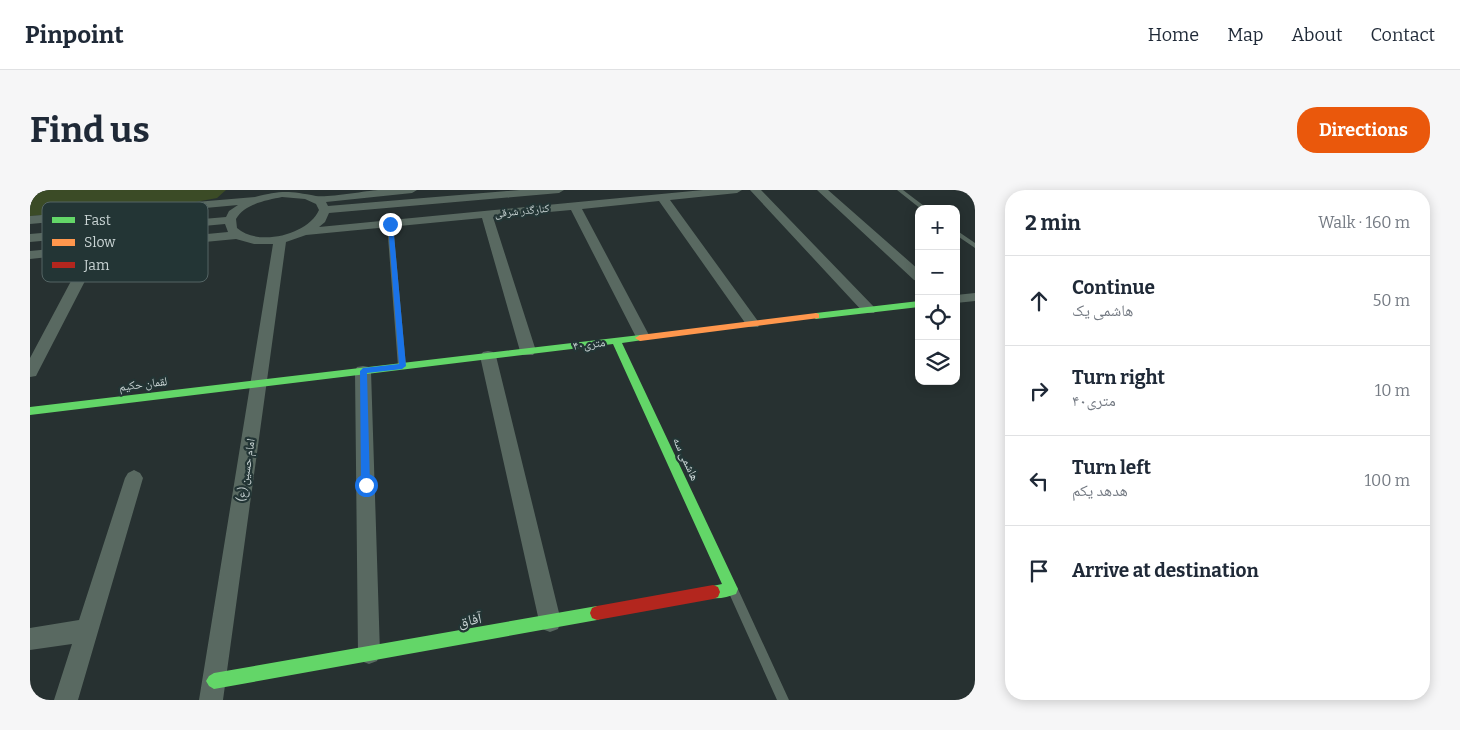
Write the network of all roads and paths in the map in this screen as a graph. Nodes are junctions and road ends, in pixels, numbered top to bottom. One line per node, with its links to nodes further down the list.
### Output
1 (412, 190): 9 (street)
2 (559, 190): 14 (street)
3 (737, 190): 8 (street, کنارگذر شرقی)
4 (755, 190): 30 (street)
5 (822, 190): 25 (street)
6 (900, 190): 12 (lane)
7 (283, 192): 9 (street); 10 (street)
8 (662, 197): 13 (street, کنارگذر شرقی); 31 (street)
9 (316, 199): 14 (street)
10 (255, 200): 11 (street); 16 (street)
11 (208, 204)
12 (920, 205)
13 (575, 206): 15 (street, کنارگذر شرقی); 32 (street)
14 (325, 210): 19 (street)
15 (486, 214): 18 (street, کنارگذر شرقی); 34 (street)
16 (231, 220): 17 (street); 20 (street)
17 (208, 222)
18 (390, 224): 19 (street, کنارگذر شرقی); 36 (lane)
19 (308, 232): 23 (street, کنارگذر شرقی)
20 (237, 235): 22 (street); 23 (street, کنارگذر شرقی)
21 (960, 235): 24 (lane)
22 (208, 238)
23 (280, 240): 39 (street, امام حسین (ع))
24 (975, 246)
25 (915, 273)
26 (78, 282): 38 (street)
27 (975, 297): 28 (street)
28 (960, 299)
29 (915, 304): 30 (street, ۴۰متری)
30 (869, 310): 31 (street, ۴۰متری)
31 (753, 324): 32 (street, ۴۰متری)
32 (642, 337): 33 (street, ۴۰متری)
33 (616, 340): 34 (street, ۴۰متری); 42 (street, هاشمی سه)
34 (528, 351): 35 (street, ۴۰متری)
35 (488, 356): 36 (street, ۴۰متری); 43 (street)
36 (402, 366): 37 (street, ۴۰متری)
37 (363, 371): 39 (street, ۴۰متری); 46 (street)
38 (30, 372)
39 (259, 383): 40 (street, لقمان حکیم); 47 (street, امام حسین (ع))
40 (30, 411)
41 (134, 478): 44 (street)
42 (732, 589): 43 (street, آفاق); 50 (lane)
43 (550, 621): 46 (street, آفاق)
44 (88, 630): 45 (street); 48 (street)
45 (30, 639)
46 (369, 653): 47 (street, آفاق)
47 (214, 681): 49 (street, امام حسین (ع))
48 (66, 700)
49 (211, 700)
50 (783, 700)

